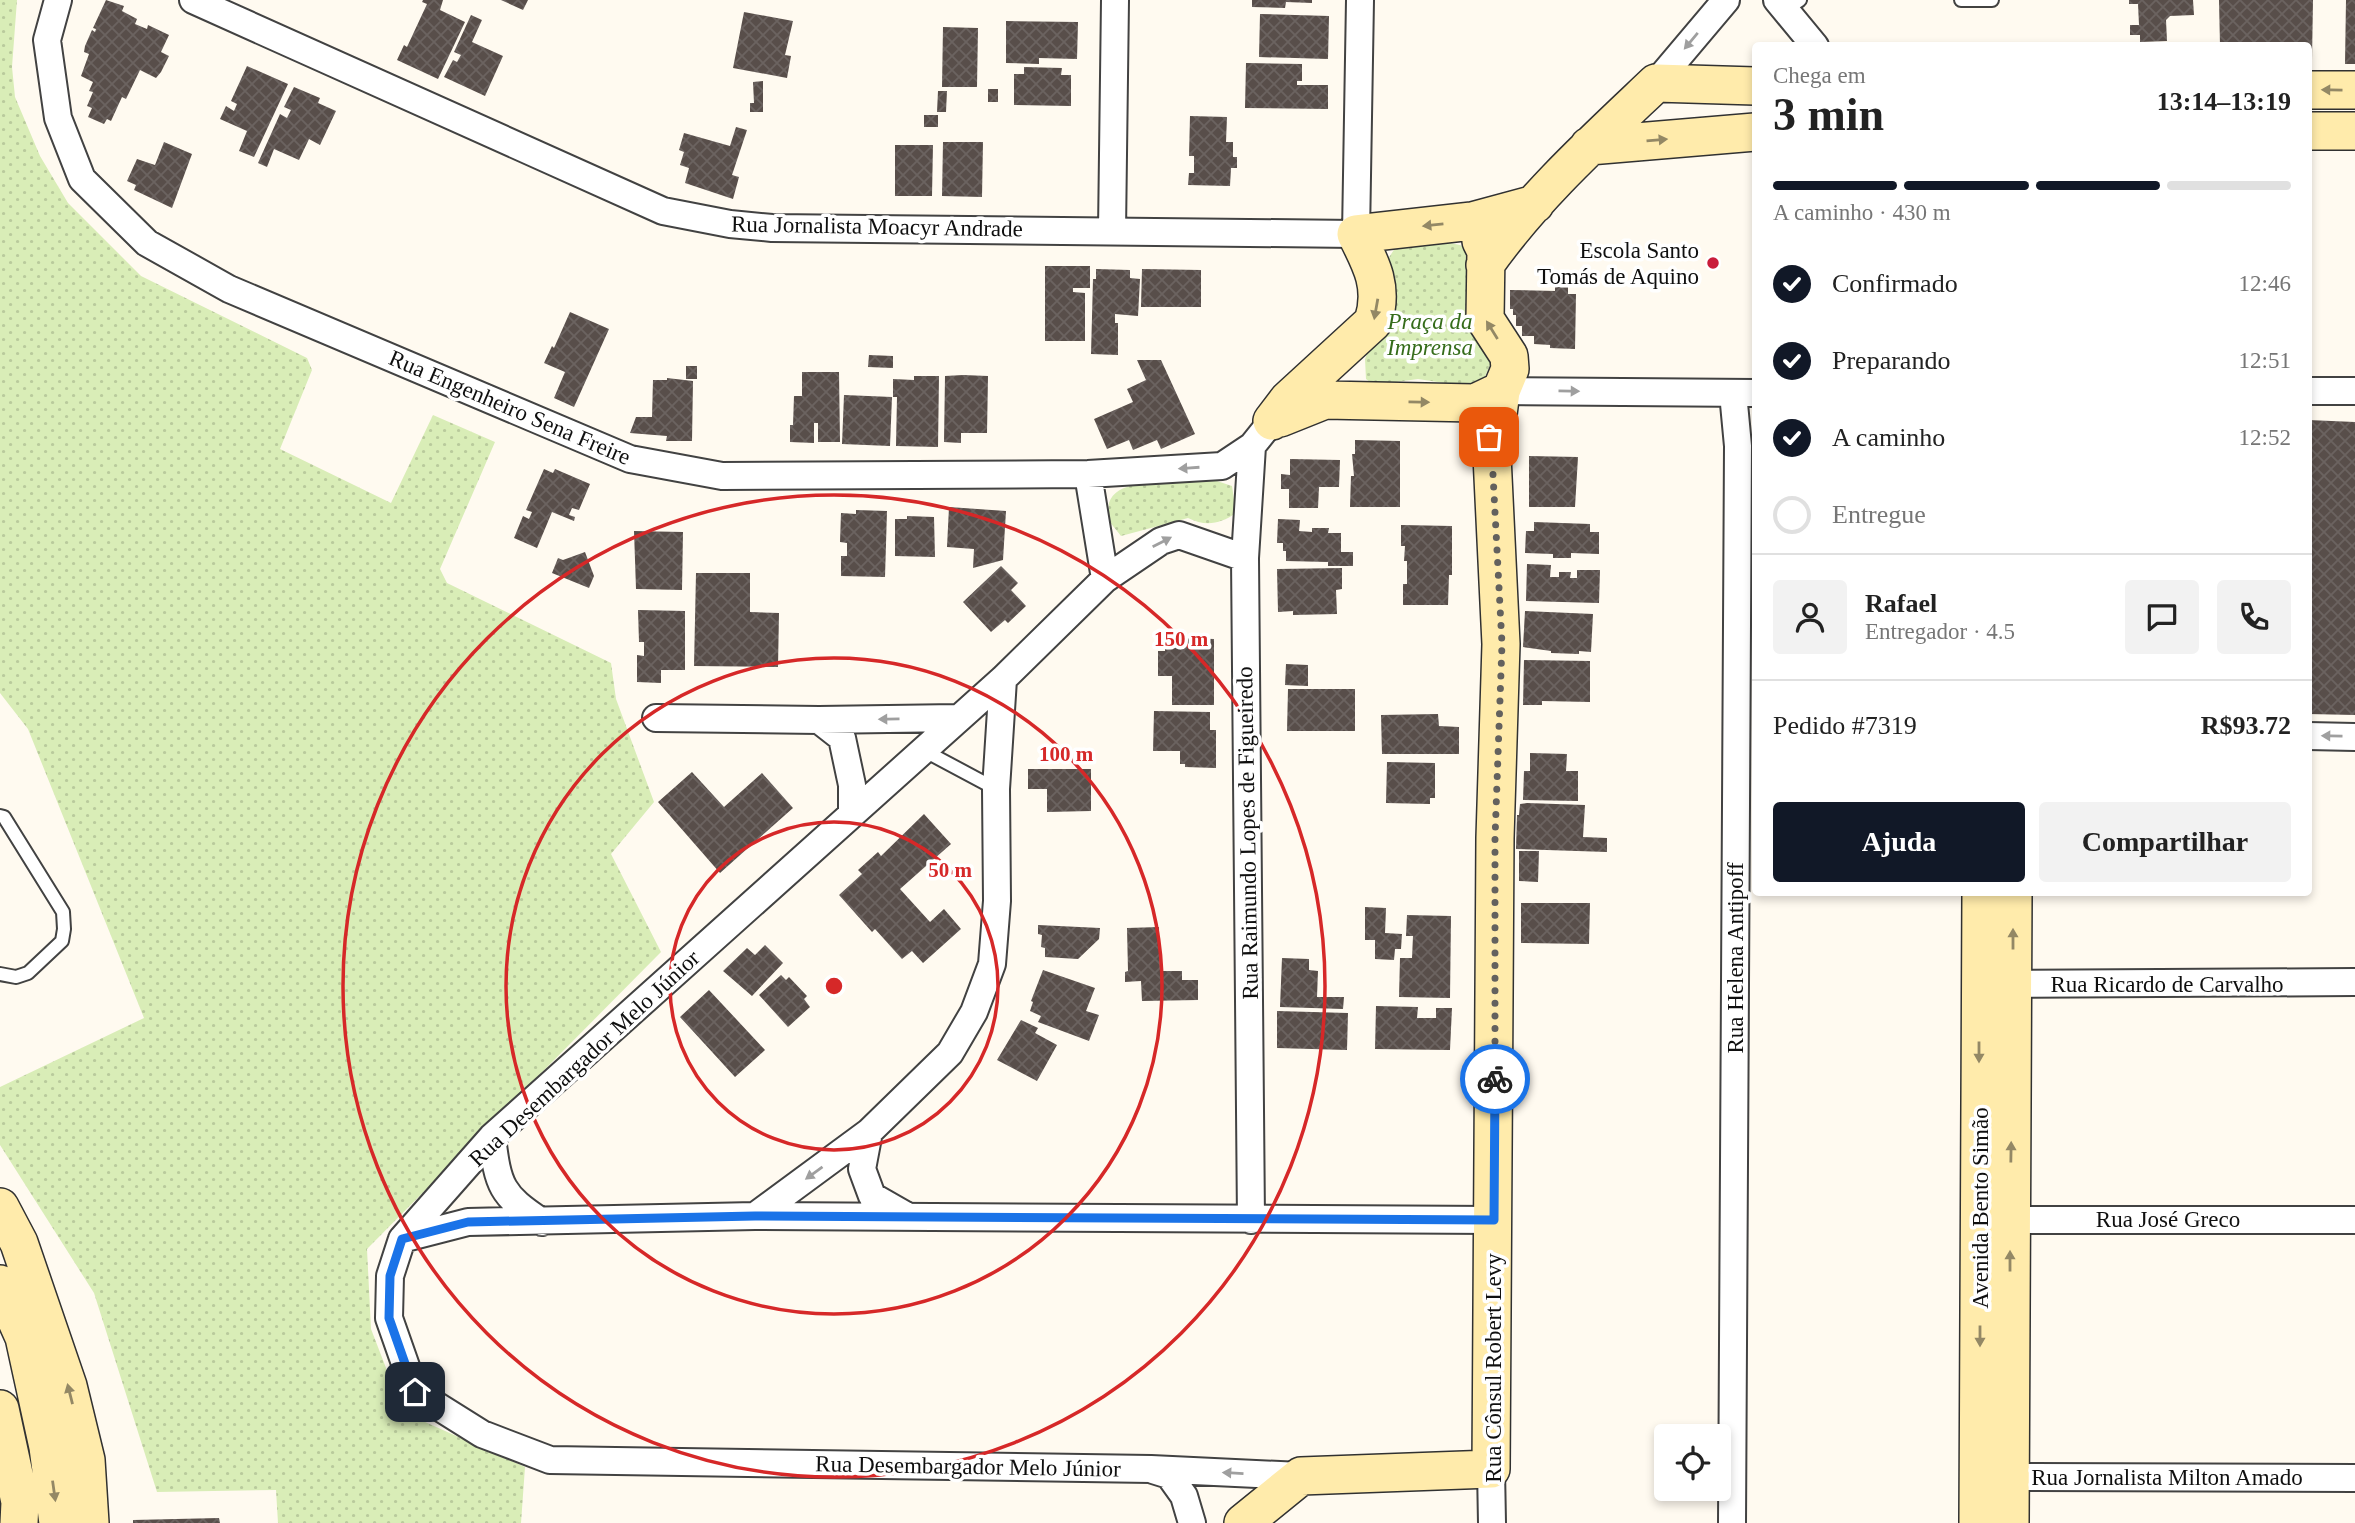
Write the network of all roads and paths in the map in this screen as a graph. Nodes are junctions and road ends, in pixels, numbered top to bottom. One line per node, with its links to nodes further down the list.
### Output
1 (58, 0): 30 (street, Rua Engenheiro Sena Freire)
2 (192, 0): 20 (street, Rua Jornalista Moacyr Andrade)
3 (1115, 0): 20 (street)
4 (1360, 0): 21 (street)
5 (1726, 0): 10 (street, one-way to 10)
6 (1961, 0): 7 (lane)
7 (1992, 0)
8 (1788, 3): 9 (street)
9 (1812, 42)
10 (1656, 83): 11 (street); 16 (street); 17 (street)
11 (1752, 86)
12 (2312, 90): 13 (street, one-way to 12)
13 (2355, 90)
14 (2312, 131): 15 (street)
15 (2355, 131)
16 (1746, 133): 17 (street, one-way to 16)
17 (1589, 146): 18 (street)
18 (1535, 204): 19 (street); 22 (street)
19 (1472, 221): 21 (street, one-way to 21); 22 (street)
20 (1111, 231): 21 (street, Rua Jornalista Moacyr Andrade)
21 (1364, 249): 23 (street, one-way to 23)
22 (1485, 265): 27 (street, one-way to 22)
23 (1350, 345): 28 (street); 29 (street)
24 (2312, 391): 25 (street)
25 (2355, 391)
26 (1744, 393): 27 (street, one-way to 26); 74 (street, Rua Helena Antipoff)
27 (1488, 397): 28 (street, one-way to 27); 54 (street, Rua Cônsul Robert Levy)
28 (1363, 400): 29 (street)
29 (1262, 434): 30 (street, Rua Engenheiro Sena Freire, one-way to 30); 31 (street, Rua Raimundo Lopes de Figueiredo)
30 (1088, 474): 32 (street)
31 (1245, 558): 32 (street, Rua Desembargador Melo Júnior, one-way to 31); 53 (street, Rua Raimundo Lopes de Figueiredo)
32 (1105, 579): 33 (street, Rua Desembargador Melo Júnior)
33 (1003, 679): 35 (street, Rua Desembargador Melo Júnior); 40 (street)
34 (656, 718): 36 (street)
35 (957, 718): 36 (street, one-way to 36); 39 (street, Rua Desembargador Melo Júnior)
36 (819, 720): 41 (street)
37 (2312, 736): 38 (street, one-way to 37)
38 (2355, 737)
39 (923, 750): 40 (lane); 41 (street, Rua Desembargador Melo Júnior)
40 (996, 789): 48 (street)
41 (852, 814): 49 (street, Rua Desembargador Melo Júnior)
42 (0, 816): 45 (lane)
43 (1981, 896): 47 (street, Avenida Bento Simão)
44 (2012, 896): 47 (street, Avenida Bento Simão, one-way to 44)
45 (0, 974)
46 (2355, 982): 47 (street, Rua Ricardo de Carvalho)
47 (1996, 984): 55 (street, Avenida Bento Simão)
48 (869, 1132): 51 (street, one-way to 51); 52 (street)
49 (492, 1138): 57 (street); 58 (street, Rua Desembargador Melo Júnior)
50 (0, 1207): 61 (street, one-way to 50)
51 (755, 1216): 52 (street); 57 (street)
52 (911, 1218): 53 (street)
53 (1251, 1220): 54 (street)
54 (1494, 1220): 63 (street, Rua Cônsul Robert Levy)
55 (1995, 1220): 56 (street, Rua José Greco); 65 (street, Avenida Bento Simão)
56 (2355, 1220)
57 (542, 1222): 58 (street)
58 (402, 1239): 62 (street, Rua Desembargador Melo Júnior)
59 (0, 1284): 68 (street, one-way to 68)
60 (1, 1421): 67 (street)
61 (86, 1460): 69 (street); 70 (street)
62 (1151, 1469): 64 (street, Rua Desembargador Melo Júnior, one-way to 62); 71 (street, Rua Desembargador Melo Júnior)
63 (1491, 1469): 64 (street, Rua Desembargador Melo Júnior); 73 (street, Rua Cônsul Robert Levy)
64 (1301, 1476): 72 (street)
65 (1995, 1477): 66 (street, Rua Jornalista Milton Amado); 75 (street, Avenida Bento Simão); 76 (street, Avenida Bento Simão)
66 (2355, 1478)
67 (19, 1523)
68 (58, 1523)
69 (90, 1523)
70 (107, 1523)
71 (1192, 1523)
72 (1243, 1523)
73 (1493, 1523)
74 (1732, 1523)
75 (1978, 1523)
76 (2010, 1523)

